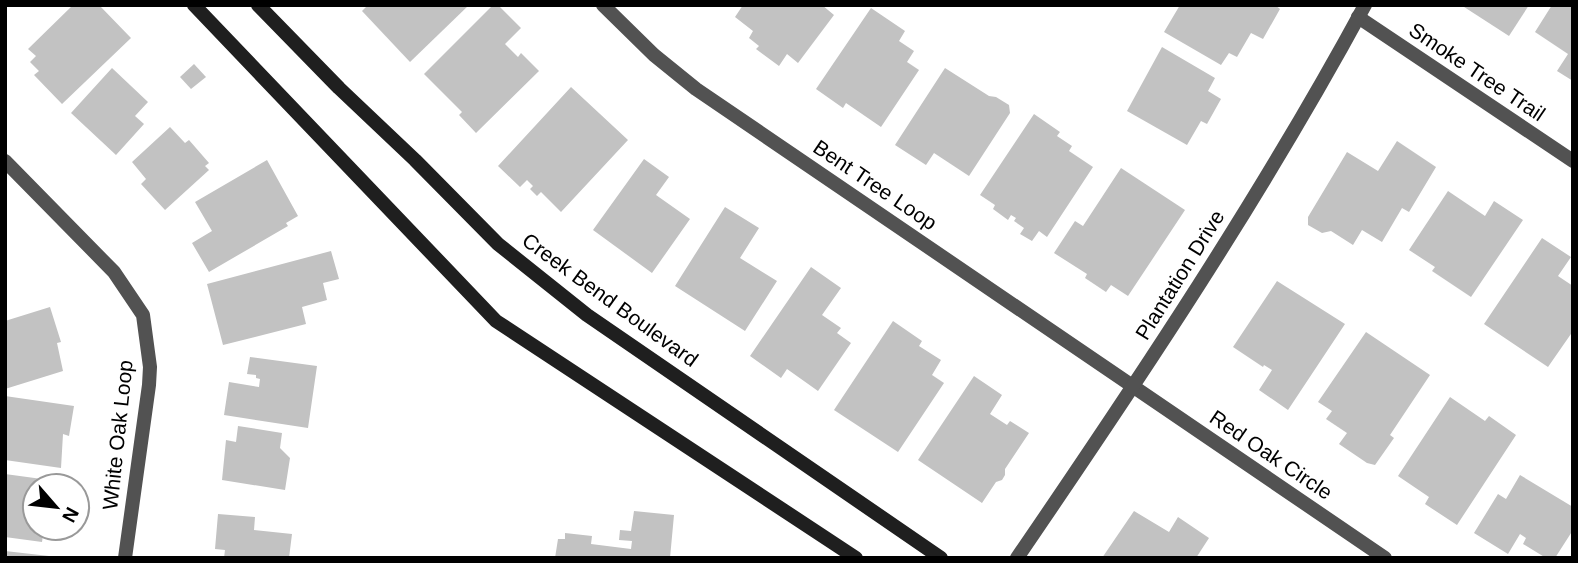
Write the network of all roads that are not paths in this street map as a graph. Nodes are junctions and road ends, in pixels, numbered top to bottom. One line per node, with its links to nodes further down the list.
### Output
1 (194, 5): 9 (street)
2 (258, 5): 10 (street, Creek Bend Boulevard)
3 (603, 5): 7 (street, Bent Tree Loop)
4 (1362, 11): 6 (street, Smoke Tree Trail); 7 (street, Plantation Drive)
5 (5, 161): 8 (street, White Oak Loop)
6 (1573, 161)
7 (1133, 387): 11 (street, Plantation Drive); 12 (street, Red Oak Circle)
8 (125, 558)
9 (856, 558)
10 (942, 558)
11 (1017, 558)
12 (1385, 558)

